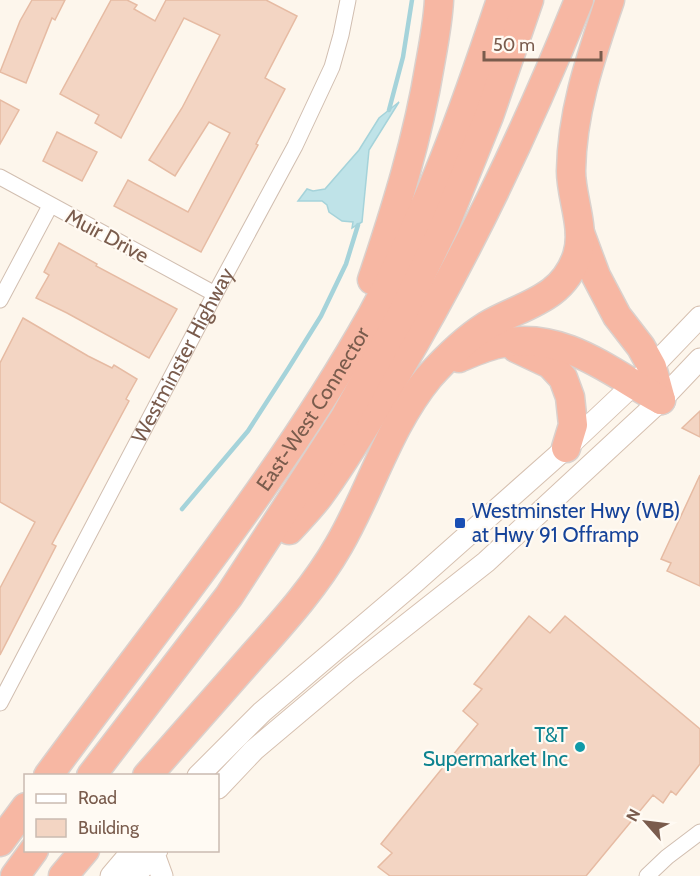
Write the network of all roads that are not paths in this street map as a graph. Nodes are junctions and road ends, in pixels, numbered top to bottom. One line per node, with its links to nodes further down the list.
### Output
1 (348, 0): 10 (street, Westminster Highway)
2 (439, 0): 15 (highway)
3 (501, 0): 15 (highway, East-West Connector)
4 (529, 0): 20 (highway, East-West Connector)
5 (579, 0): 20 (highway)
6 (610, 0): 9 (highway)
7 (0, 177): 8 (street, Muir Drive)
8 (50, 206): 10 (street, Muir Drive); 11 (street)
9 (579, 228): 16 (highway); 17 (highway)
10 (215, 294): 21 (street, Westminster Highway)
11 (0, 300)
12 (700, 317): 16 (main road)
13 (504, 342): 16 (highway); 17 (highway); 19 (highway)
14 (700, 359): 18 (main road)
15 (344, 364): 22 (highway, East-West Connector)
16 (642, 376): 18 (highway); 19 (main road)
17 (428, 379): 24 (highway)
18 (661, 400): 26 (main road)
19 (566, 448): 25 (main road)
20 (229, 596): 23 (highway, East-West Connector)
21 (0, 703)
22 (49, 774)
23 (93, 774)
24 (149, 774)
25 (200, 774)
26 (219, 787)
27 (24, 810): 29 (highway)
28 (700, 832): 39 (street)
29 (0, 842)
30 (33, 852): 34 (highway)
31 (83, 852): 35 (highway)
32 (131, 852): 36 (main road)
33 (156, 852): 37 (main road); 38 (main road)
34 (15, 876)
35 (63, 876)
36 (111, 876)
37 (135, 876)
38 (162, 876)
39 (647, 876)

